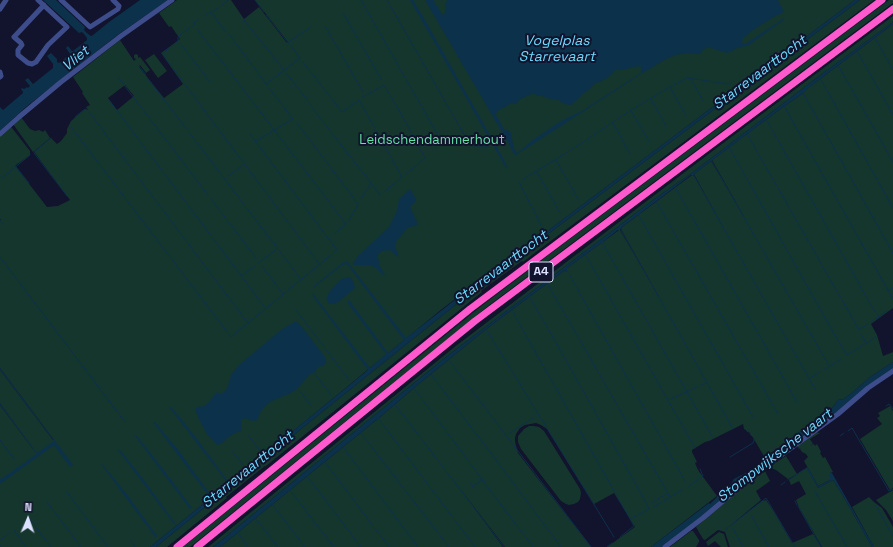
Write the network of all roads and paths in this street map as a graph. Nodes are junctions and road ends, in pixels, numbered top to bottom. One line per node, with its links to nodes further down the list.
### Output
1 (6, 0): 8 (street)
2 (38, 0): 7 (street)
3 (61, 0): 4 (street)
4 (113, 0)
5 (172, 0): 12 (street)
6 (882, 0): 14 (highway, A4)
7 (44, 5): 7 (street)
8 (0, 9)
9 (893, 9): 15 (highway, A4)
10 (0, 72): 11 (street)
11 (0, 77)
12 (0, 134)
13 (893, 371): 16 (street)
14 (176, 547)
15 (197, 547)
16 (665, 547)

